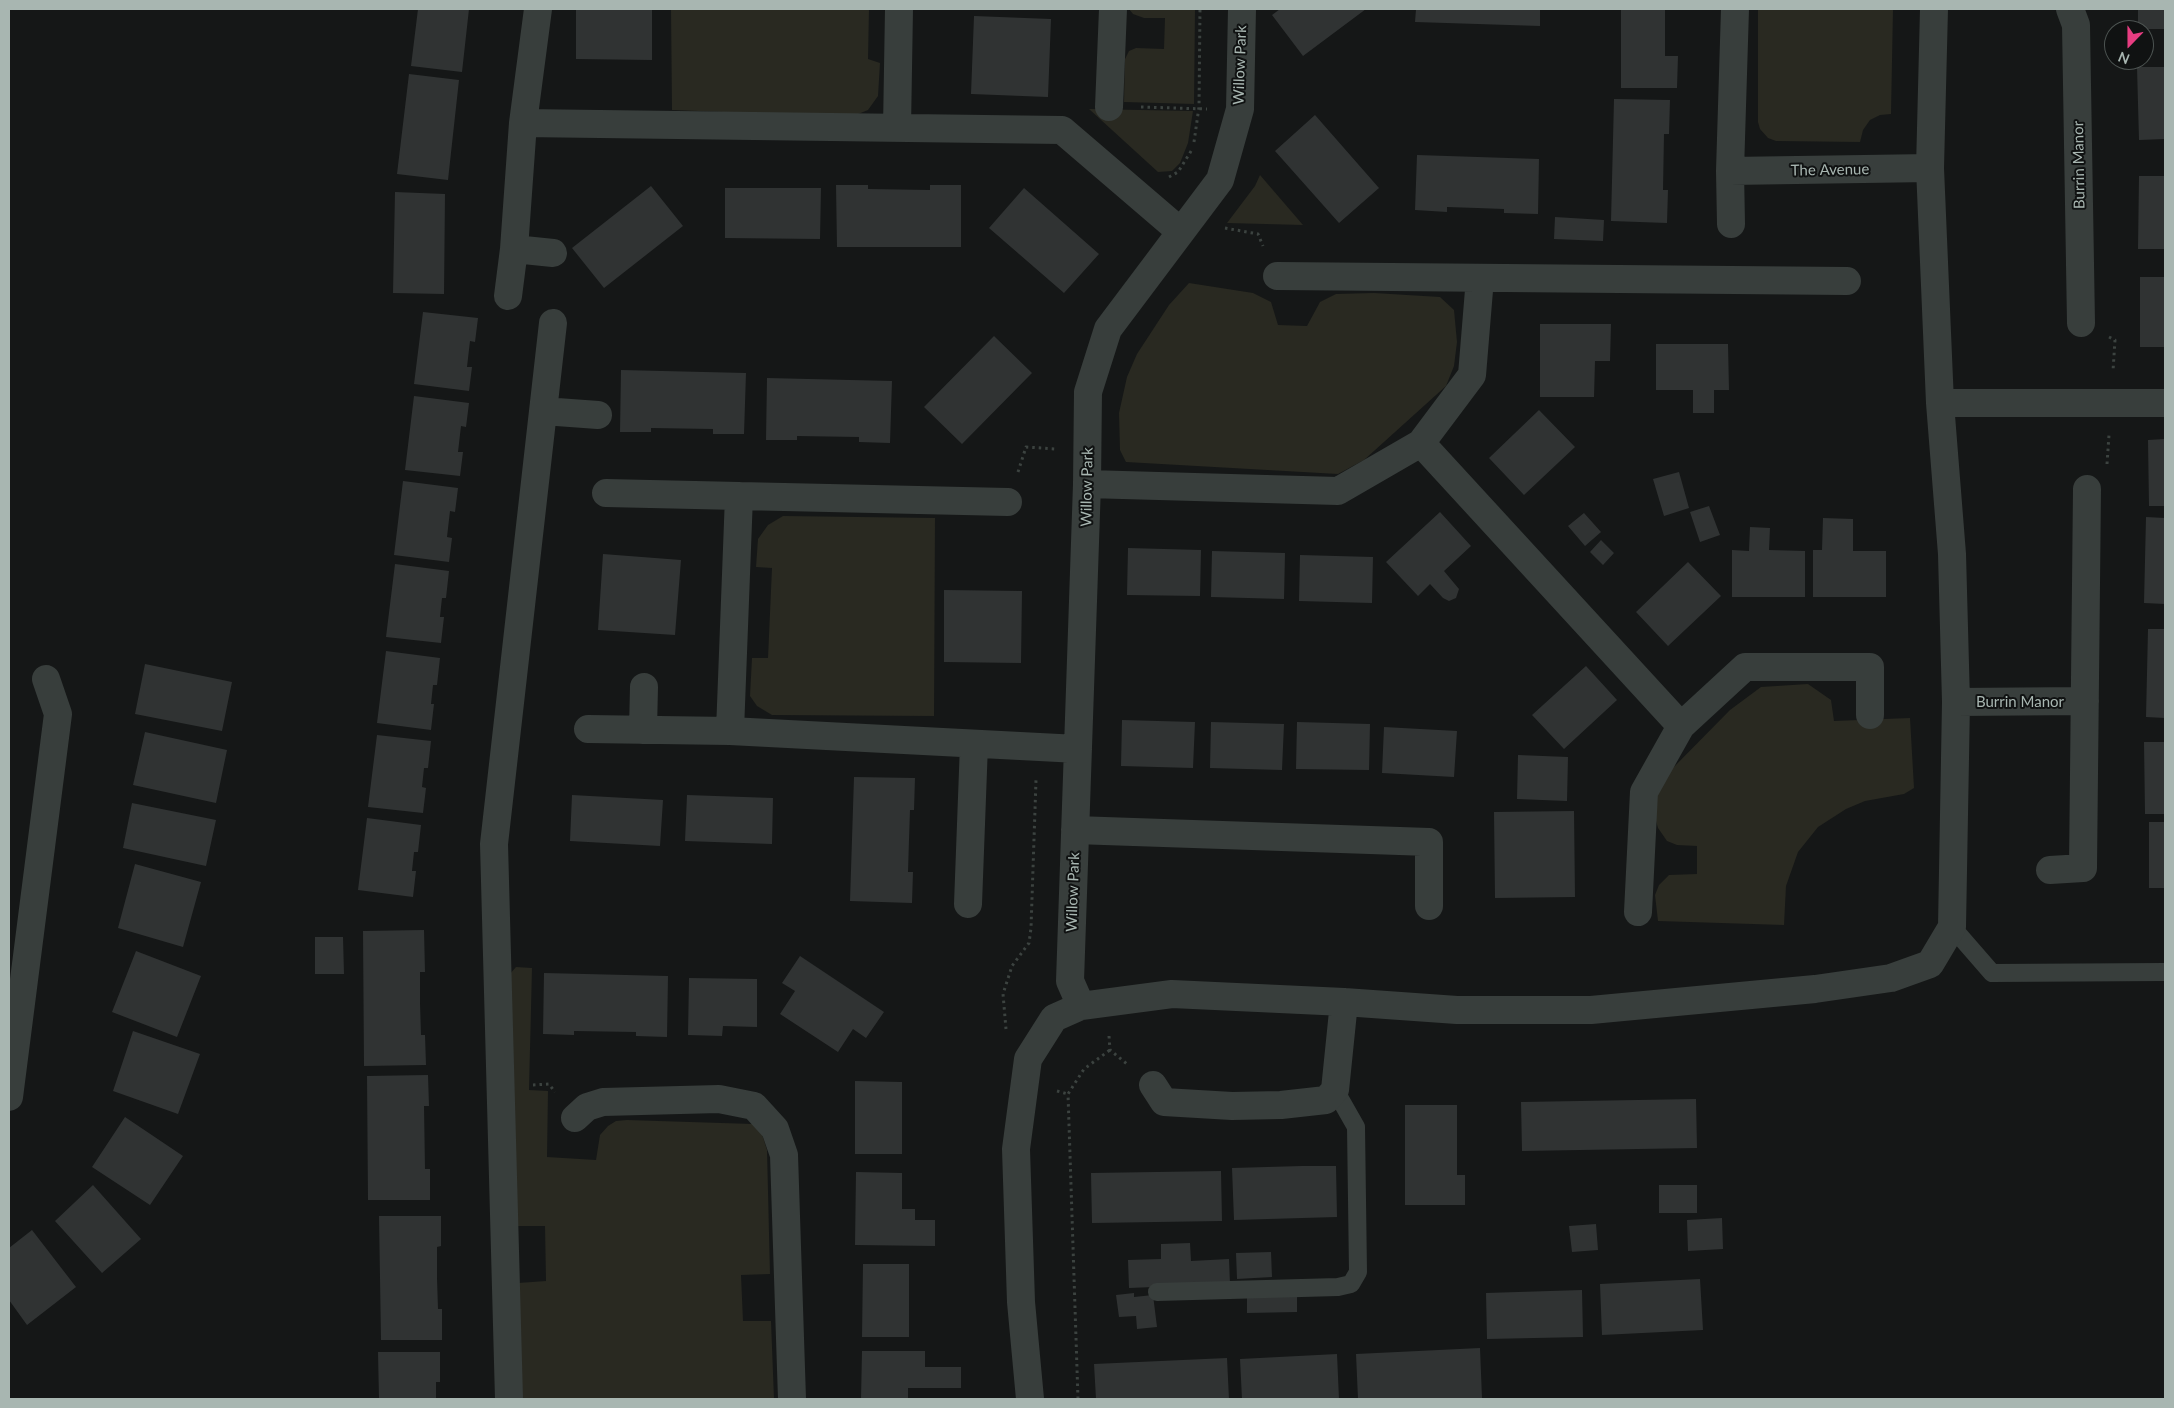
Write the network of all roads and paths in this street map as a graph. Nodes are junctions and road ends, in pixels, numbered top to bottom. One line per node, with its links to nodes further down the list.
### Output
1 (538, 9): 12 (street)
2 (899, 9): 13 (street)
3 (1113, 9): 10 (street)
4 (1200, 9): 9 (path)
5 (1242, 9): 11 (street, Willow Park)
6 (1735, 9): 15 (street)
7 (1934, 9): 14 (street)
8 (2070, 9): 26 (street, Burrin Manor)
9 (1199, 107): 10 (path); 11 (path); 16 (path)
10 (1109, 108)
11 (1239, 114): 18 (street, Willow Park)
12 (523, 123): 13 (street); 19 (street)
13 (897, 128): 18 (street)
14 (1930, 168): 15 (street, The Avenue); 28 (street)
15 (1730, 171): 17 (street)
16 (1168, 178)
17 (1731, 224)
18 (1185, 227): 21 (path); 32 (street, Willow Park)
19 (514, 249): 20 (street); 24 (street)
20 (553, 253)
21 (1277, 276): 22 (street)
22 (1480, 278): 23 (street); 31 (street)
23 (1847, 281)
24 (508, 296)
25 (553, 323): 29 (street)
26 (2081, 324)
27 (2165, 402): 28 (street)
28 (1940, 403): 41 (street)
29 (543, 411): 30 (street); 63 (street)
30 (598, 415)
31 (1421, 444): 33 (street); 43 (street)
32 (1088, 450): 33 (street, Willow Park); 37 (path)
33 (1087, 484): 49 (street, Willow Park)
34 (2087, 489): 40 (street)
35 (606, 493): 36 (street)
36 (740, 496): 37 (street); 46 (street)
37 (1008, 502)
38 (46, 679): 66 (street)
39 (644, 687): 45 (street)
40 (2085, 701): 41 (street, Burrin Manor); 51 (street)
41 (1956, 702): 55 (street)
42 (1870, 715): 43 (street)
43 (1681, 726): 54 (street)
44 (588, 729): 45 (street)
45 (643, 730): 46 (street)
46 (730, 731): 47 (street)
47 (974, 744): 48 (street); 52 (street)
48 (1037, 747): 49 (street); 59 (path)
49 (1078, 749): 50 (street, Willow Park)
50 (1075, 830): 53 (street); 58 (street, Willow Park)
51 (2050, 870)
52 (968, 904)
53 (1429, 906)
54 (1638, 912)
55 (1952, 927): 56 (lane); 57 (street)
56 (2165, 972)
57 (1344, 1002): 58 (street); 64 (street)
58 (1093, 1004): 60 (path); 61 (street)
59 (1006, 1030)
60 (1110, 1050): 62 (path); 65 (path)
61 (1026, 1081): 65 (path); 71 (street)
62 (1153, 1085): 64 (street)
63 (501, 1086): 67 (path); 69 (street)
64 (1335, 1090): 68 (lane)
65 (1068, 1094): 72 (path)
66 (9, 1097)
67 (575, 1118): 70 (street)
68 (1158, 1292)
69 (509, 1399)
70 (792, 1399)
71 (1030, 1399)
72 (1078, 1399)

